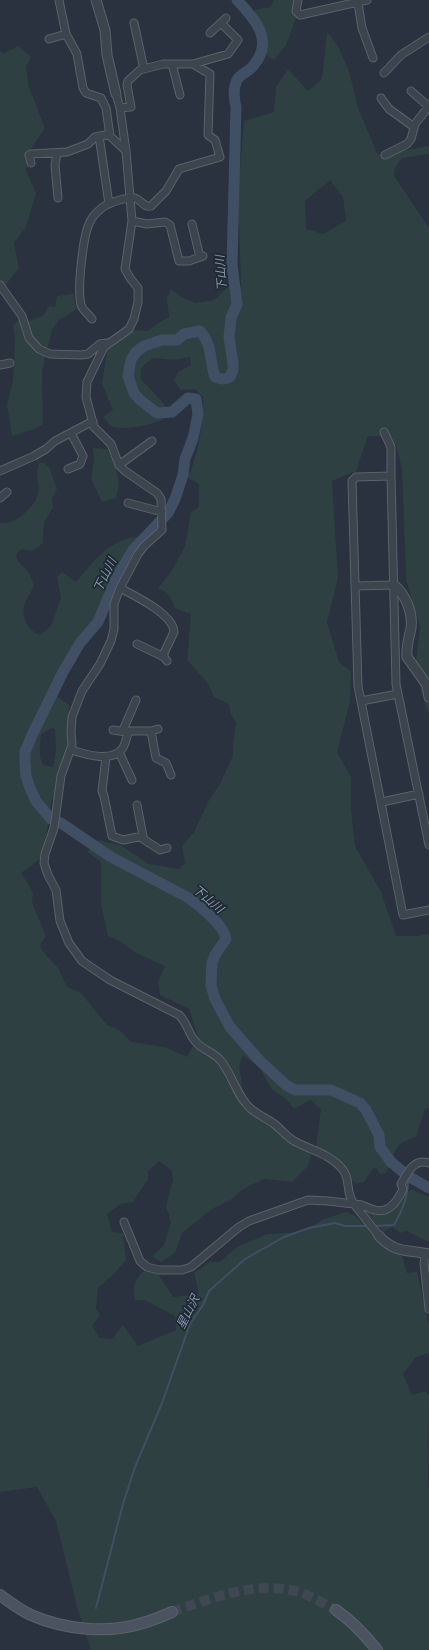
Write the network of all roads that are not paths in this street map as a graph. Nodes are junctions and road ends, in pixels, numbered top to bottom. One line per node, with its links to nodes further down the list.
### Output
1 (59, 0): 8 (street)
2 (96, 0): 17 (street)
3 (298, 0): 5 (street)
4 (367, 0): 5 (street)
5 (358, 3): 11 (street)
6 (134, 23): 14 (street)
7 (210, 33): 13 (street)
8 (66, 34): 10 (street); 24 (street)
9 (429, 37): 15 (street)
10 (49, 39)
11 (373, 58)
12 (172, 64): 13 (street); 14 (street); 18 (street)
13 (193, 64): 30 (street)
14 (144, 69): 21 (street)
15 (384, 73)
16 (411, 91): 20 (street)
17 (116, 94): 21 (street)
18 (180, 96)
19 (381, 98): 22 (street)
20 (429, 106): 22 (street)
21 (120, 108): 25 (street)
22 (414, 127): 27 (street)
23 (99, 136): 24 (street); 26 (street); 31 (street)
24 (110, 136): 25 (street)
25 (126, 151): 30 (street)
26 (57, 153): 28 (street); 29 (street)
27 (385, 155)
28 (31, 163)
29 (58, 198)
30 (130, 198): 31 (street); 32 (street)
31 (109, 204): 35 (street)
32 (132, 221): 33 (street); 36 (street)
33 (192, 224)
34 (0, 285): 36 (street)
35 (92, 319)
36 (108, 344): 39 (street)
37 (10, 364): 38 (street)
38 (0, 365)
39 (93, 421): 41 (street); 43 (street)
40 (384, 432): 46 (street)
41 (72, 433): 44 (street); 45 (street)
42 (152, 441): 43 (street)
43 (119, 465): 50 (street)
44 (68, 469)
45 (0, 471)
46 (391, 476): 51 (street); 52 (street)
47 (7, 492): 48 (street)
48 (0, 498)
49 (128, 503): 50 (street)
50 (162, 513): 53 (street)
51 (394, 585): 52 (street); 55 (street); 56 (street)
52 (356, 586): 58 (street)
53 (120, 588): 54 (street); 61 (street)
54 (137, 644)
55 (398, 694): 58 (street); 66 (street)
56 (429, 697)
57 (136, 700): 60 (street)
58 (361, 701): 67 (street)
59 (112, 730): 60 (street)
60 (127, 733): 62 (street); 64 (street)
61 (71, 750): 63 (street); 74 (street)
62 (119, 752): 63 (street); 65 (street)
63 (106, 757): 69 (street)
64 (171, 775)
65 (132, 780)
66 (419, 794): 67 (street); 70 (street)
67 (382, 802): 72 (street)
68 (137, 805): 69 (street)
69 (143, 836): 71 (street)
70 (429, 846)
71 (167, 848)
72 (429, 910)
73 (429, 1163): 74 (street)
74 (355, 1206): 75 (street); 76 (street)
75 (124, 1222)
76 (379, 1236): 77 (street)
77 (428, 1254): 78 (street)
78 (429, 1309)
79 (0, 1595): 81 (main road)
80 (336, 1610): 82 (main road)
81 (172, 1612)
82 (377, 1650)

